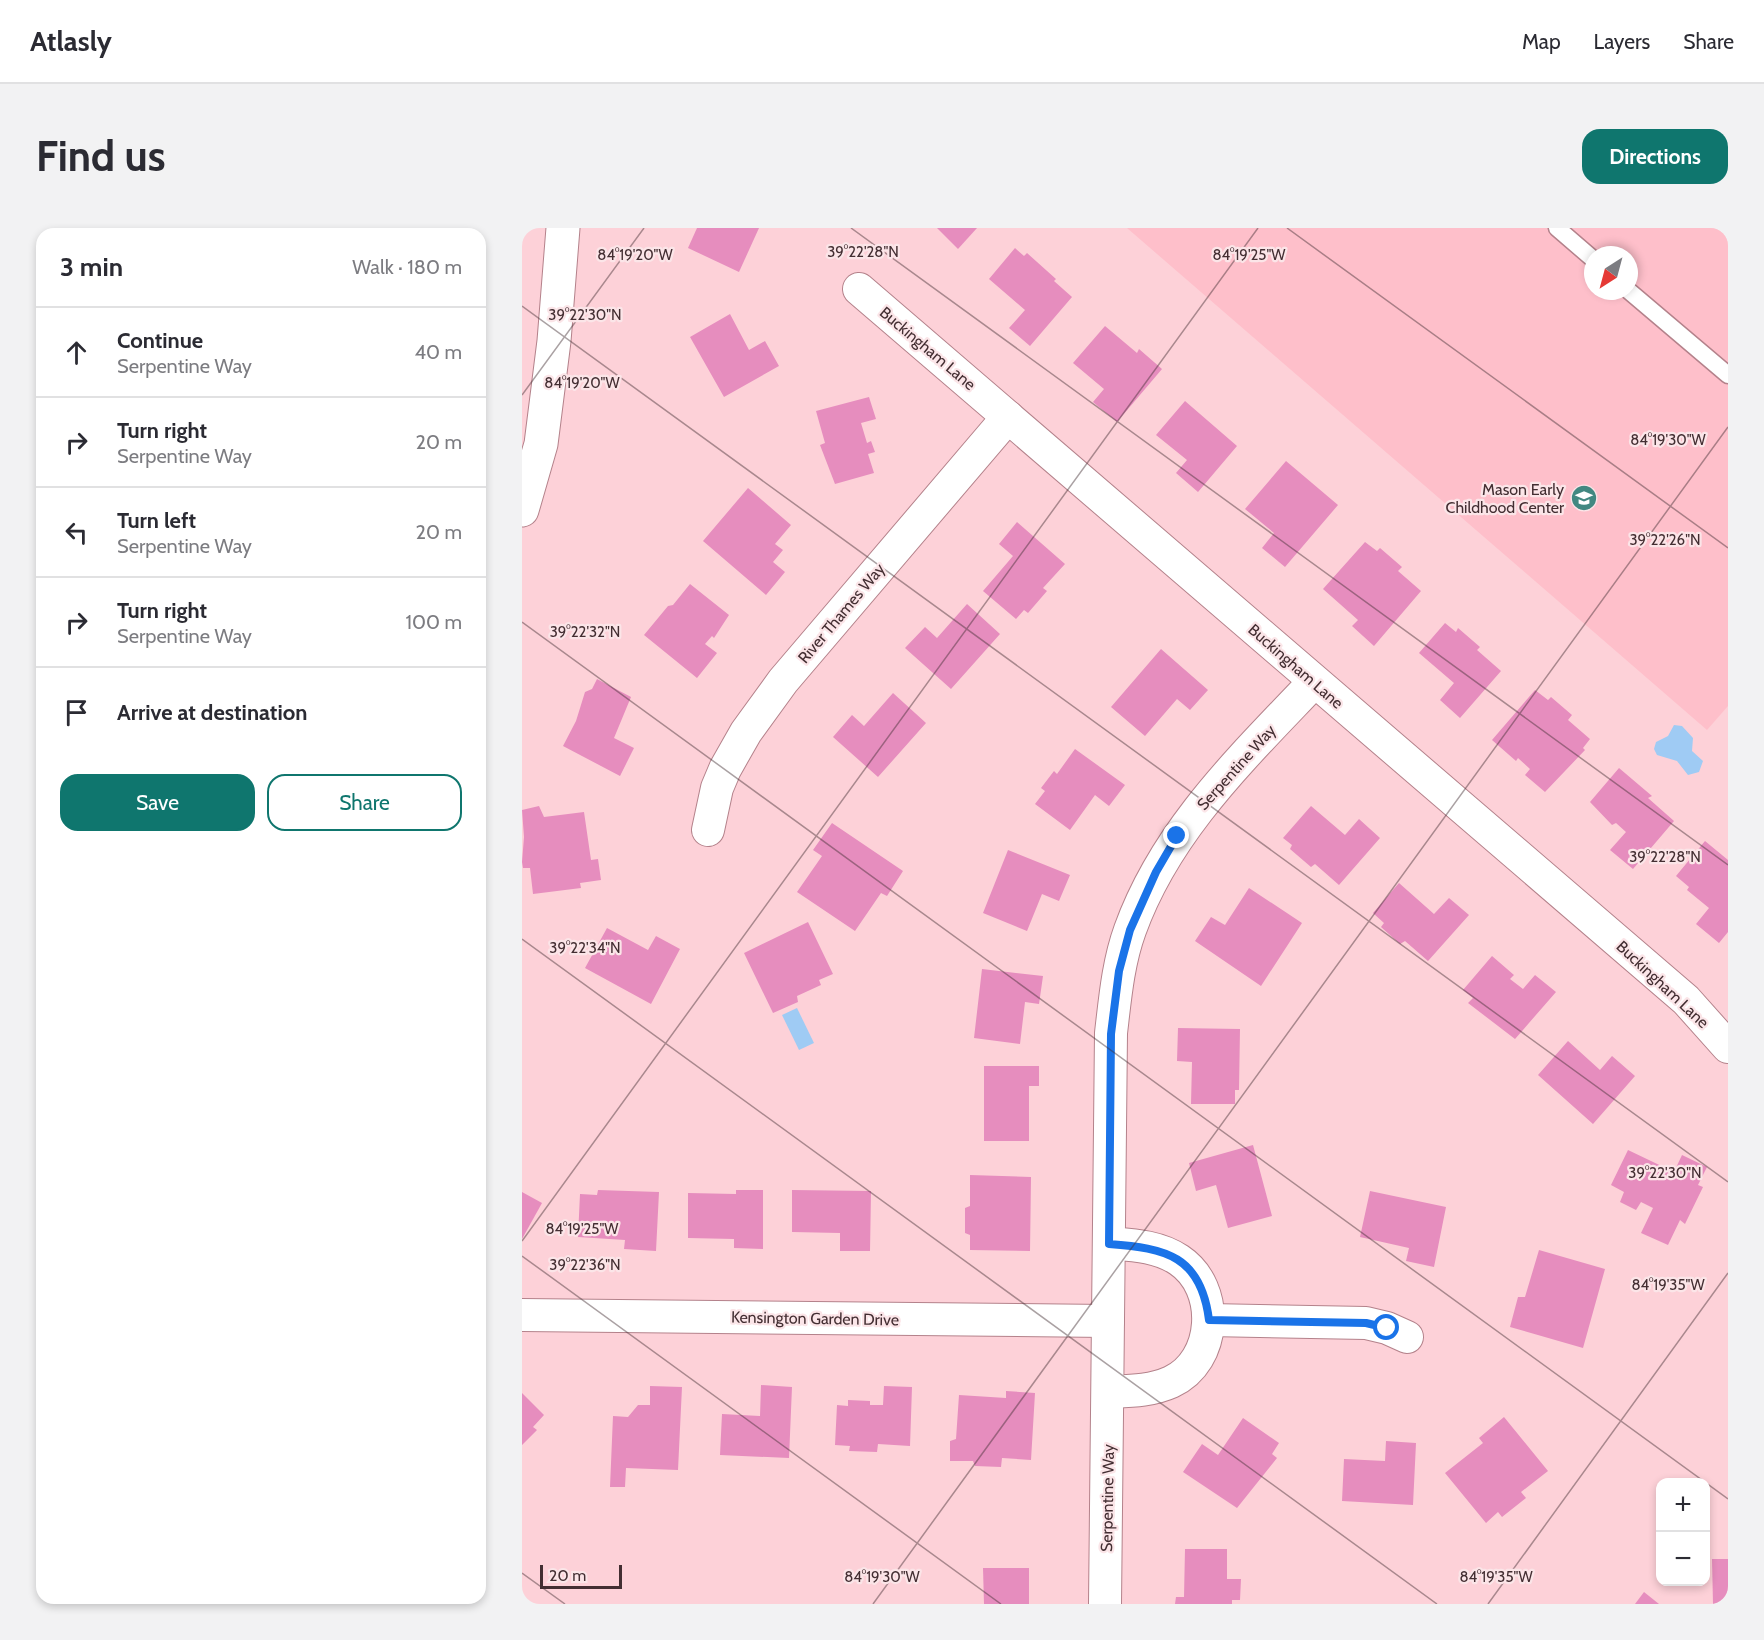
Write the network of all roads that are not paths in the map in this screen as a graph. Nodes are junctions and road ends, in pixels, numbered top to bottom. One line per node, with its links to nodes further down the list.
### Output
1 (563, 228): 8 (street)
2 (1557, 228): 3 (lane)
3 (1584, 251)
4 (859, 290): 7 (street, Buckingham Lane)
5 (1638, 299): 6 (lane)
6 (1728, 375)
7 (1008, 417): 9 (street, Buckingham Lane); 10 (street, River Thames Way)
8 (522, 510)
9 (1314, 682): 11 (street, Buckingham Lane); 12 (street, Serpentine Way)
10 (708, 830)
11 (1728, 1047)
12 (1109, 1244): 14 (street); 15 (street, Serpentine Way)
13 (522, 1315): 15 (street, Kensington Garden Drive)
14 (1209, 1320): 16 (street); 17 (street)
15 (1108, 1321): 17 (street, Serpentine Way)
16 (1407, 1337)
17 (1108, 1392): 18 (street, Serpentine Way)
18 (1105, 1604)

